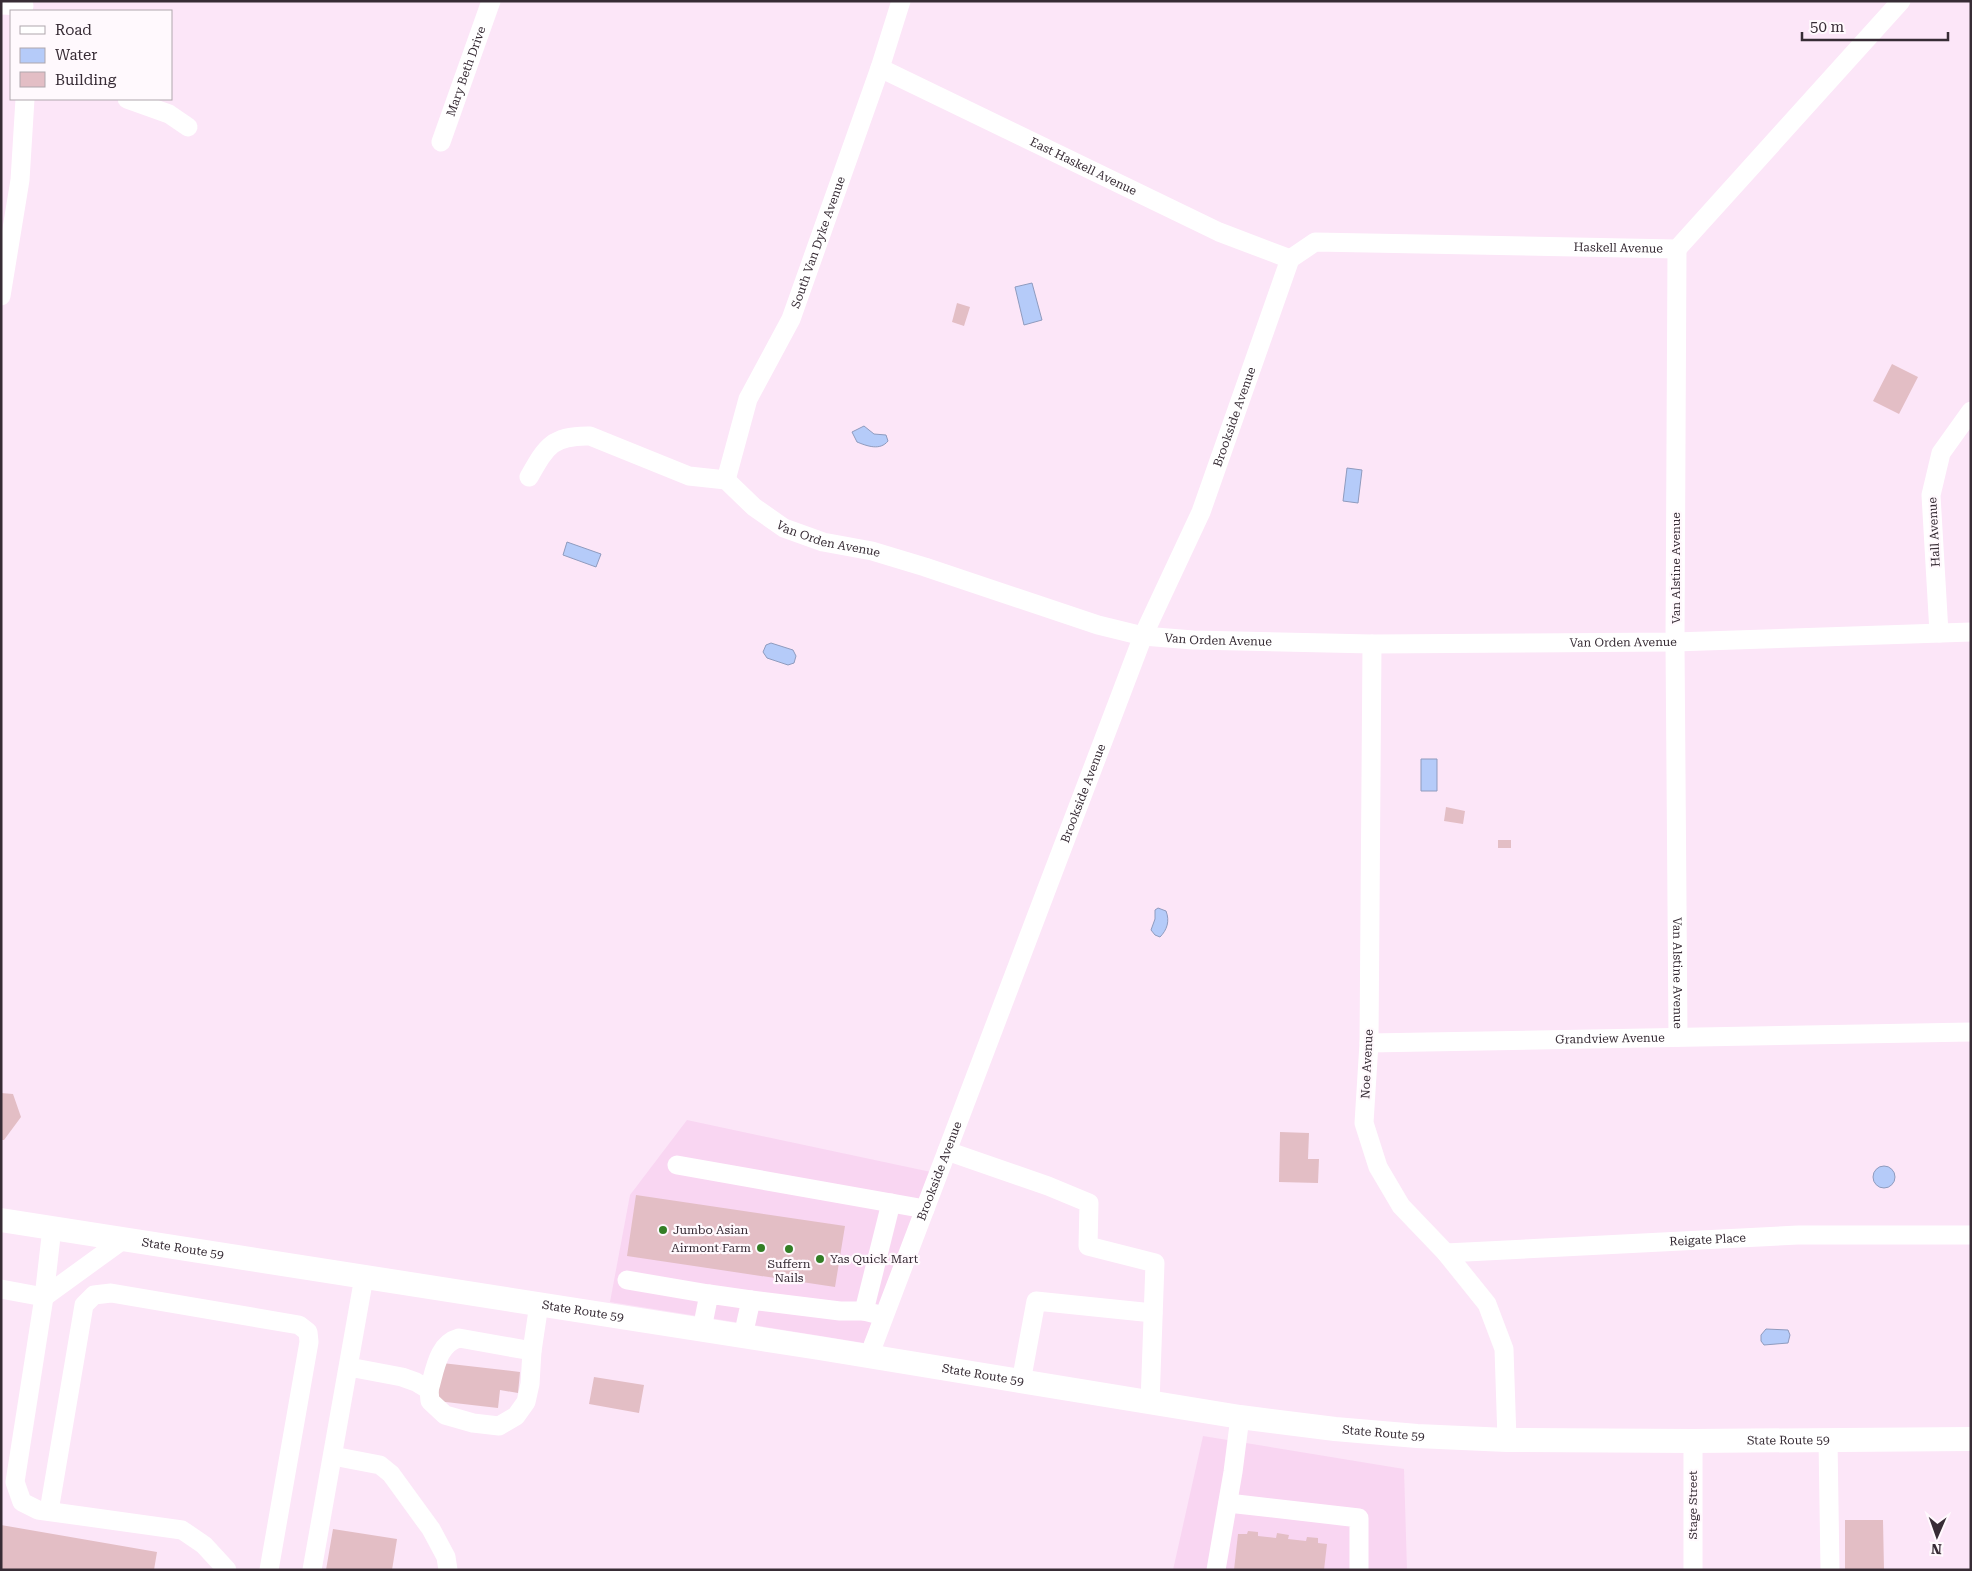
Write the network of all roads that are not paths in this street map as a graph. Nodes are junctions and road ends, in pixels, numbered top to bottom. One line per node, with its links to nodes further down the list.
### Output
1 (491, 1): 10 (street, Mary Beth Drive)
2 (901, 1): 6 (street, South Van Dyke Avenue)
3 (1901, 1): 11 (street, Haskell Avenue)
4 (1, 5): 5 (street)
5 (24, 6)
6 (880, 68): 12 (street, East Haskell Avenue); 16 (street, South Van Dyke Avenue)
7 (25, 100): 13 (street)
8 (129, 100): 9 (street)
9 (188, 126)
10 (441, 142)
11 (1677, 249): 12 (street, Haskell Avenue); 20 (street, Van Alstine Avenue)
12 (1290, 259): 19 (street, Brookside Avenue)
13 (1, 296)
14 (1971, 411): 18 (street, Hall Avenue)
15 (529, 477): 16 (street)
16 (726, 480): 19 (street, Van Orden Avenue)
17 (1971, 632): 18 (street, Van Orden Avenue)
18 (1939, 633): 20 (street, Van Orden Avenue)
19 (1143, 636): 21 (street, Van Orden Avenue); 25 (street, Brookside Avenue)
20 (1675, 642): 21 (street, Van Orden Avenue); 23 (street, Van Alstine Avenue)
21 (1372, 644): 24 (street, Noe Avenue)
22 (1971, 1032): 23 (street, Grandview Avenue)
23 (1678, 1036): 24 (street, Grandview Avenue)
24 (1369, 1043): 33 (street, Noe Avenue)
25 (947, 1150): 28 (street, Brookside Avenue); 42 (street)
26 (677, 1165): 27 (street)
27 (891, 1203): 28 (street); 41 (street)
28 (925, 1209): 43 (street, Brookside Avenue)
29 (1, 1220): 30 (main road, State Route 59)
30 (52, 1228): 32 (main road, State Route 59); 38 (street)
31 (1971, 1235): 33 (street, Reigate Place)
32 (124, 1239): 34 (main road, State Route 59); 38 (street)
33 (1446, 1253): 55 (street, Noe Avenue)
34 (364, 1277): 40 (main road, State Route 59); 48 (street)
35 (627, 1280): 37 (street)
36 (1, 1289): 38 (street)
37 (709, 1294): 39 (street); 44 (street)
38 (44, 1297): 58 (street)
39 (751, 1300): 41 (street); 45 (street)
40 (539, 1304): 44 (main road, State Route 59); 46 (street)
41 (864, 1311): 43 (street)
42 (1153, 1313): 49 (street); 51 (street)
43 (884, 1316): 47 (street, Brookside Avenue)
44 (702, 1330): 45 (main road, State Route 59)
45 (744, 1336): 47 (main road, State Route 59)
46 (532, 1351): 50 (street); 50 (street)
47 (869, 1356): 49 (main road, State Route 59)
48 (349, 1367): 50 (street); 57 (street)
49 (1021, 1382): 51 (main road, State Route 59)
50 (429, 1390)
51 (1150, 1403): 52 (main road, State Route 59)
52 (1240, 1417): 55 (main road, State Route 59); 59 (street)
53 (1828, 1439): 54 (main road, State Route 59); 56 (main road, State Route 59); 68 (street)
54 (1971, 1439)
55 (1507, 1440): 56 (main road, State Route 59)
56 (1693, 1441): 67 (street, Stage Street)
57 (333, 1456): 63 (street); 64 (street)
58 (8, 1481): 60 (street)
59 (1228, 1503): 65 (street); 66 (street)
60 (49, 1511): 61 (street); 62 (street)
61 (227, 1570)
62 (269, 1570)
63 (312, 1570)
64 (448, 1570)
65 (1216, 1570)
66 (1359, 1570)
67 (1693, 1570)
68 (1830, 1570)

